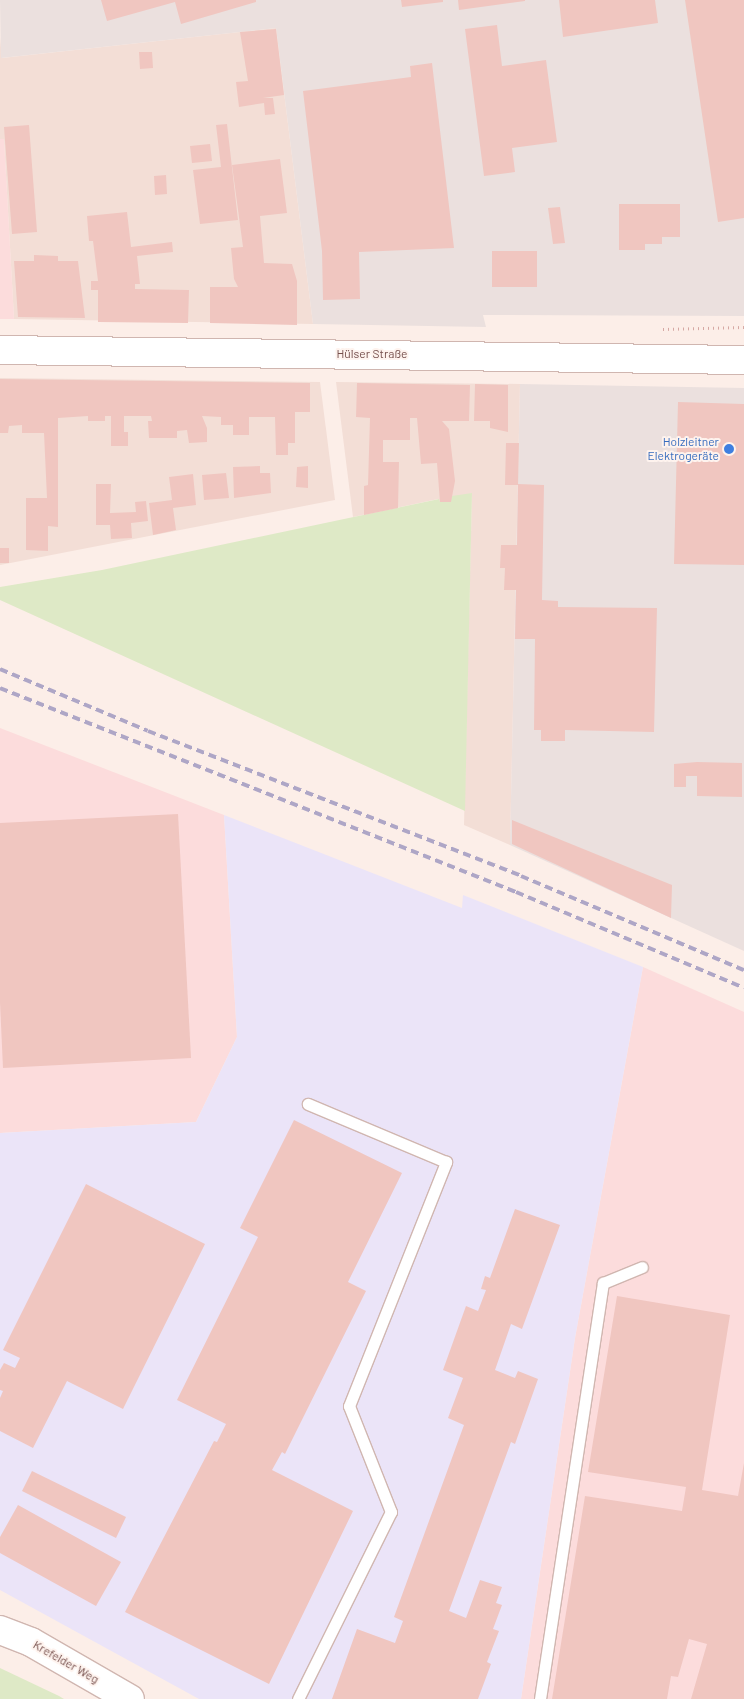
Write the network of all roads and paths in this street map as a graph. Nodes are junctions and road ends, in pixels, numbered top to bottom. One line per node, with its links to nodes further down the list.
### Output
1 (0, 350): 2 (main road, Hülser Straße)
2 (744, 360)
3 (308, 1104): 7 (lane)
4 (642, 1267): 8 (lane)
5 (0, 1630): 6 (main road, Krefelder Weg)
6 (130, 1699)
7 (298, 1699)
8 (540, 1699)

